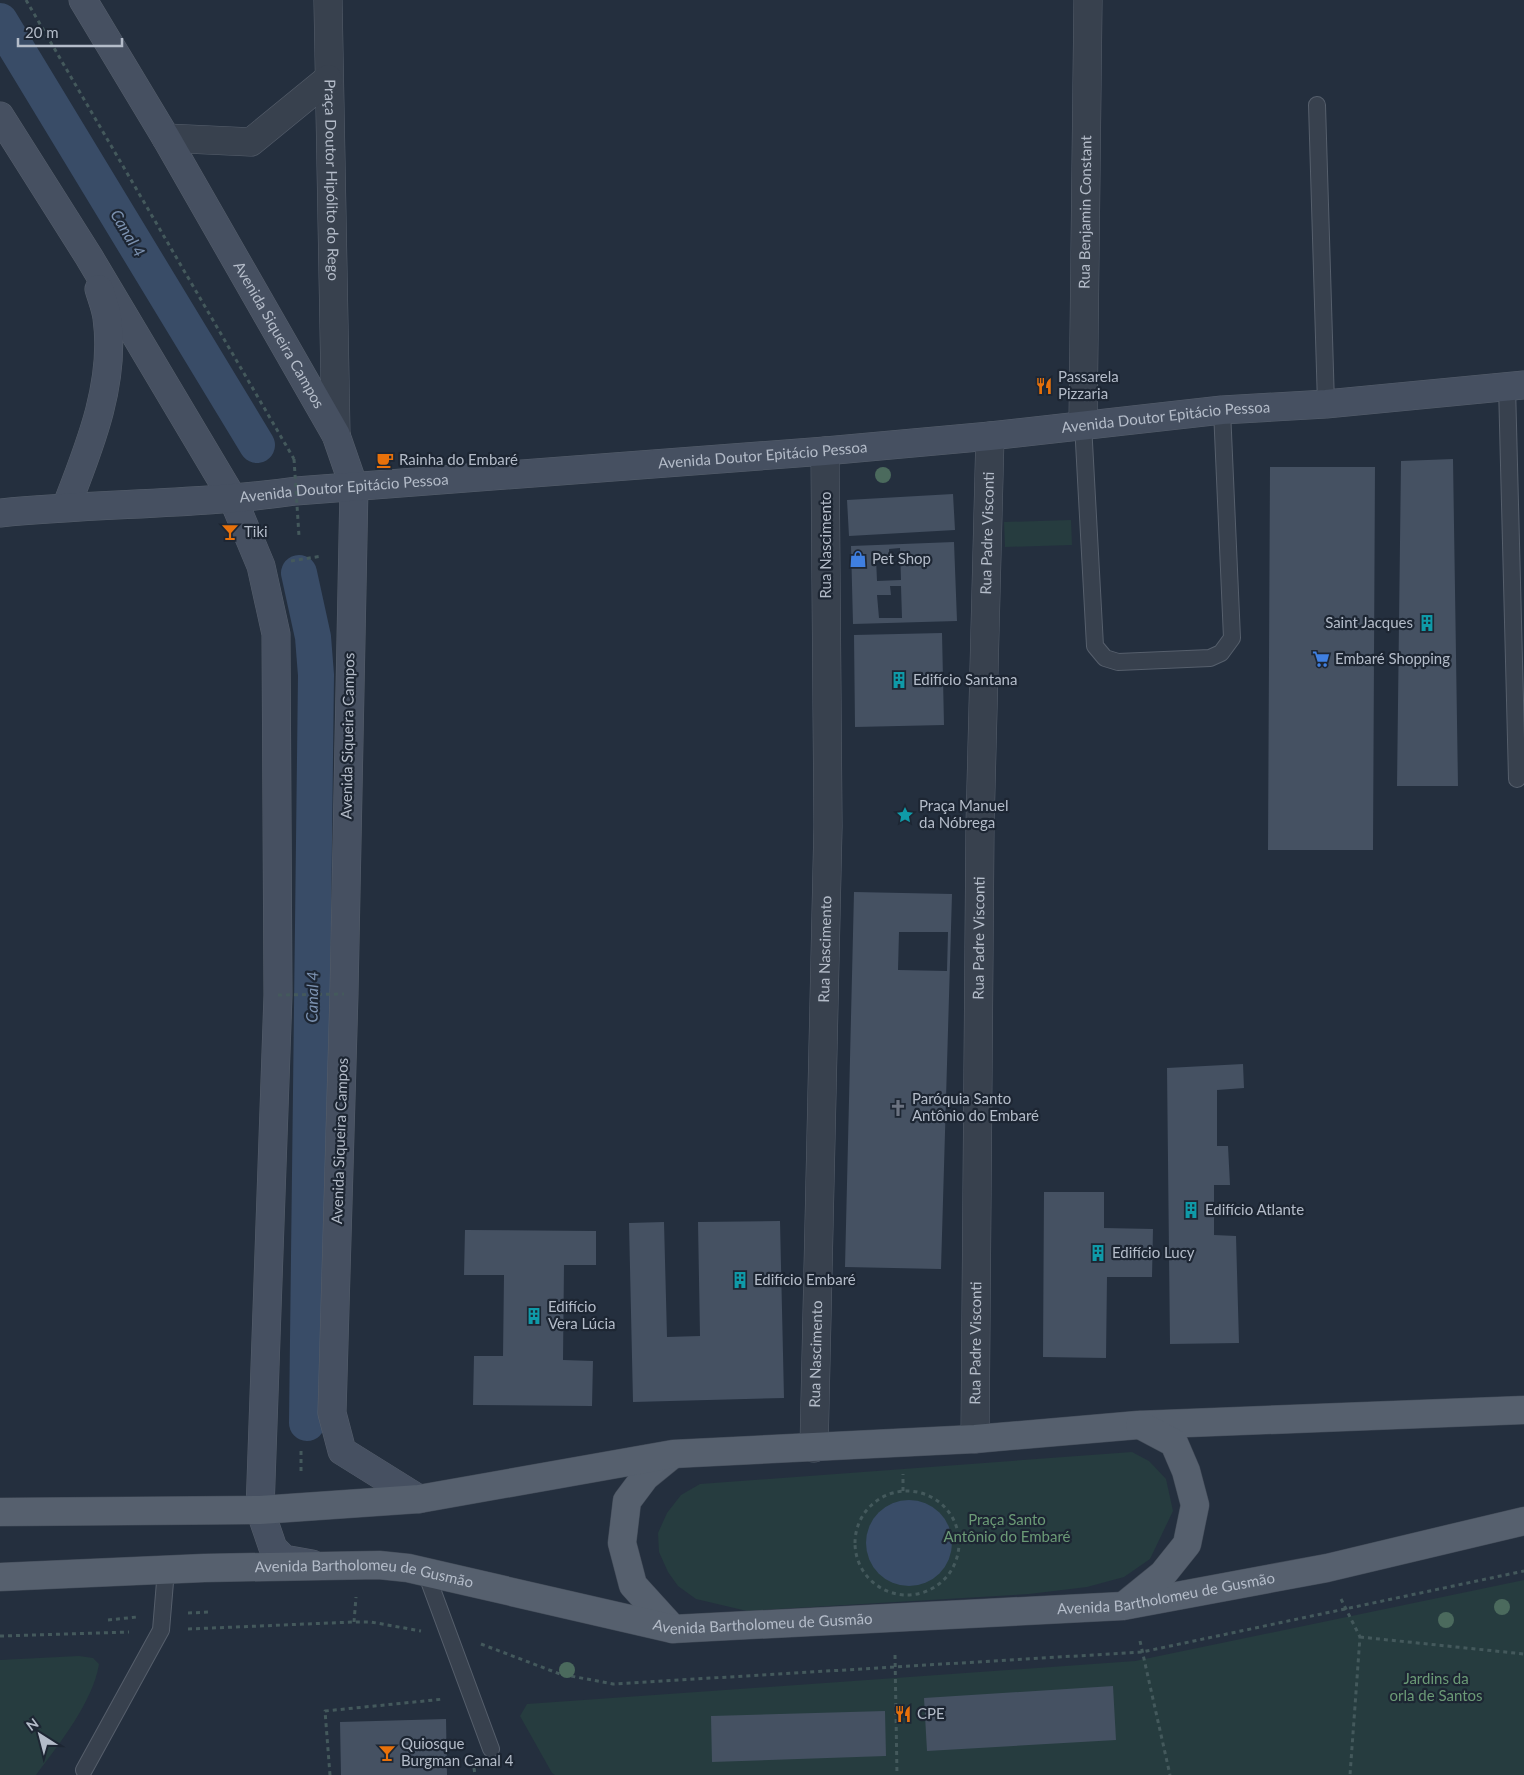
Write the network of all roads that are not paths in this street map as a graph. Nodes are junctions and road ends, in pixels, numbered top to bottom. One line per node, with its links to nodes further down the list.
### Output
1 (83, 0): 7 (main road, Avenida Siqueira Campos)
2 (328, 0): 4 (street)
3 (1088, 0): 12 (street, Rua Benjamin Constant)
4 (328, 79): 7 (street, Praça Doutor Hipólito do Rego); 13 (street, Praça Doutor Hipólito do Rego)
5 (1318, 105): 10 (lane)
6 (0, 116): 8 (main road)
7 (166, 138): 13 (main road, Avenida Siqueira Campos)
8 (89, 257): 17 (main road); 18 (main road)
9 (1515, 386): 10 (main road, Avenida Doutor Epitácio Pessoa); 20 (lane)
10 (1326, 404): 11 (main road, Avenida Doutor Epitácio Pessoa)
11 (1222, 410): 12 (main road, Avenida Doutor Epitácio Pessoa); 12 (lane)
12 (1083, 424): 14 (main road, Avenida Doutor Epitácio Pessoa)
13 (336, 435): 16 (main road, Avenida Siqueira Campos)
14 (990, 436): 15 (main road, Avenida Doutor Epitácio Pessoa); 23 (street, Rua Padre Visconti)
15 (825, 451): 16 (main road, Avenida Doutor Epitácio Pessoa); 24 (street, Rua Nascimento)
16 (354, 487): 17 (main road, Avenida Doutor Epitácio Pessoa); 26 (main road, Avenida Siqueira Campos)
17 (233, 499): 18 (main road, Avenida Doutor Epitácio Pessoa); 27 (main road)
18 (66, 507): 19 (main road, Avenida Doutor Epitácio Pessoa)
19 (0, 513)
20 (1517, 780)
21 (1524, 1410): 22 (main road)
22 (1138, 1424): 23 (main road); 34 (main road)
23 (974, 1439): 24 (main road)
24 (814, 1448): 25 (main road)
25 (673, 1454): 26 (main road); 35 (main road)
26 (419, 1499): 27 (main road)
27 (260, 1510): 28 (main road); 30 (main road)
28 (0, 1512)
29 (1524, 1521): 34 (main road, Avenida Bartholomeu de Gusmão)
30 (321, 1565): 31 (main road, Avenida Bartholomeu de Gusmão); 32 (main road, Avenida Bartholomeu de Gusmão)
31 (166, 1570): 33 (main road, Avenida Bartholomeu de Gusmão); 37 (lane)
32 (426, 1573): 35 (main road, Avenida Bartholomeu de Gusmão); 36 (lane)
33 (0, 1576)
34 (1123, 1606): 35 (main road, Avenida Bartholomeu de Gusmão)
35 (673, 1629)
36 (491, 1748)
37 (84, 1770)

